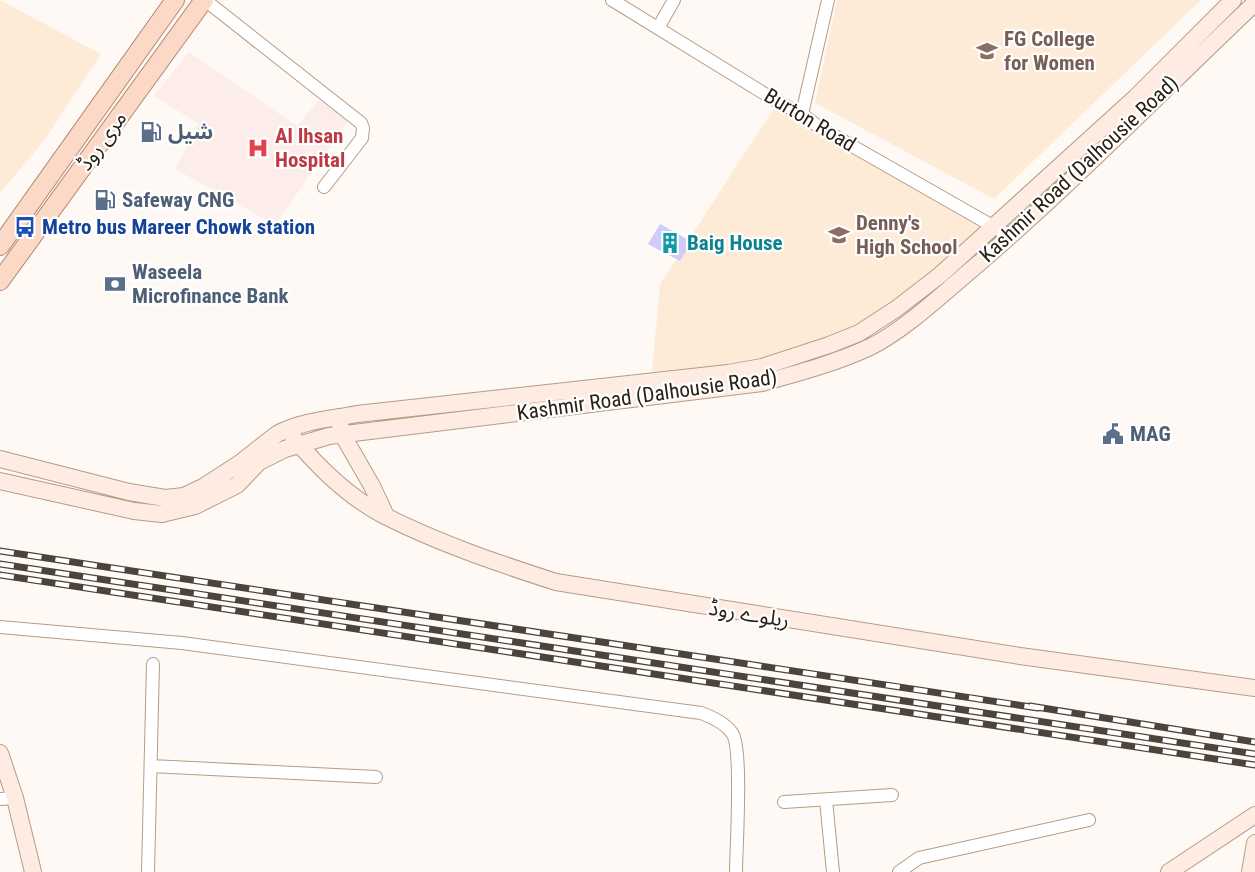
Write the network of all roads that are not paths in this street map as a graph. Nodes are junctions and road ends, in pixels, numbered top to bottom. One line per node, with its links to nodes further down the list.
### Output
1 (175, 0): 13 (main road, مری روڈ)
2 (204, 0): 10 (street); 14 (main road, مری روڈ)
3 (612, 0): 8 (street, Burton Road)
4 (674, 0): 8 (street)
5 (828, 0): 9 (street)
6 (1233, 0): 11 (main road, Kashmir Road (Dalhousie Road))
7 (1255, 3): 12 (main road, Kashmir Road (Dalhousie Road))
8 (658, 28): 9 (street, Burton Road)
9 (802, 114): 11 (street, Burton Road)
10 (324, 187)
11 (995, 226): 12 (street, Burton Road); 15 (main road, Kashmir Road (Dalhousie Road))
12 (1010, 236): 17 (main road, Kashmir Road (Dalhousie Road))
13 (0, 246)
14 (0, 281)
15 (339, 417): 16 (main road, Kashmir Road (Dalhousie Road)); 17 (main road)
16 (286, 429): 18 (main road, ریلوے روڈ); 19 (main road, Kashmir Road (Dalhousie Road))
17 (342, 434): 18 (main road, Kashmir Road (Dalhousie Road)); 21 (main road)
18 (298, 443): 20 (main road, Kashmir Road (Dalhousie Road)); 21 (main road, ریلوے روڈ)
19 (0, 459)
20 (0, 481)
21 (386, 516): 24 (main road, ریلوے روڈ)
22 (0, 627): 37 (street)
23 (153, 664): 26 (street)
24 (1255, 688)
25 (0, 753): 29 (main road)
26 (151, 766): 27 (street); 36 (street)
27 (376, 777)
28 (892, 795): 30 (street)
29 (8, 798): 35 (main road)
30 (825, 800): 31 (street); 38 (street)
31 (784, 802)
32 (1255, 815): 40 (main road)
33 (1089, 820): 39 (street)
34 (1255, 843): 41 (main road)
35 (33, 872)
36 (148, 872)
37 (736, 872)
38 (833, 872)
39 (899, 872)
40 (1169, 872)
41 (1250, 872)

